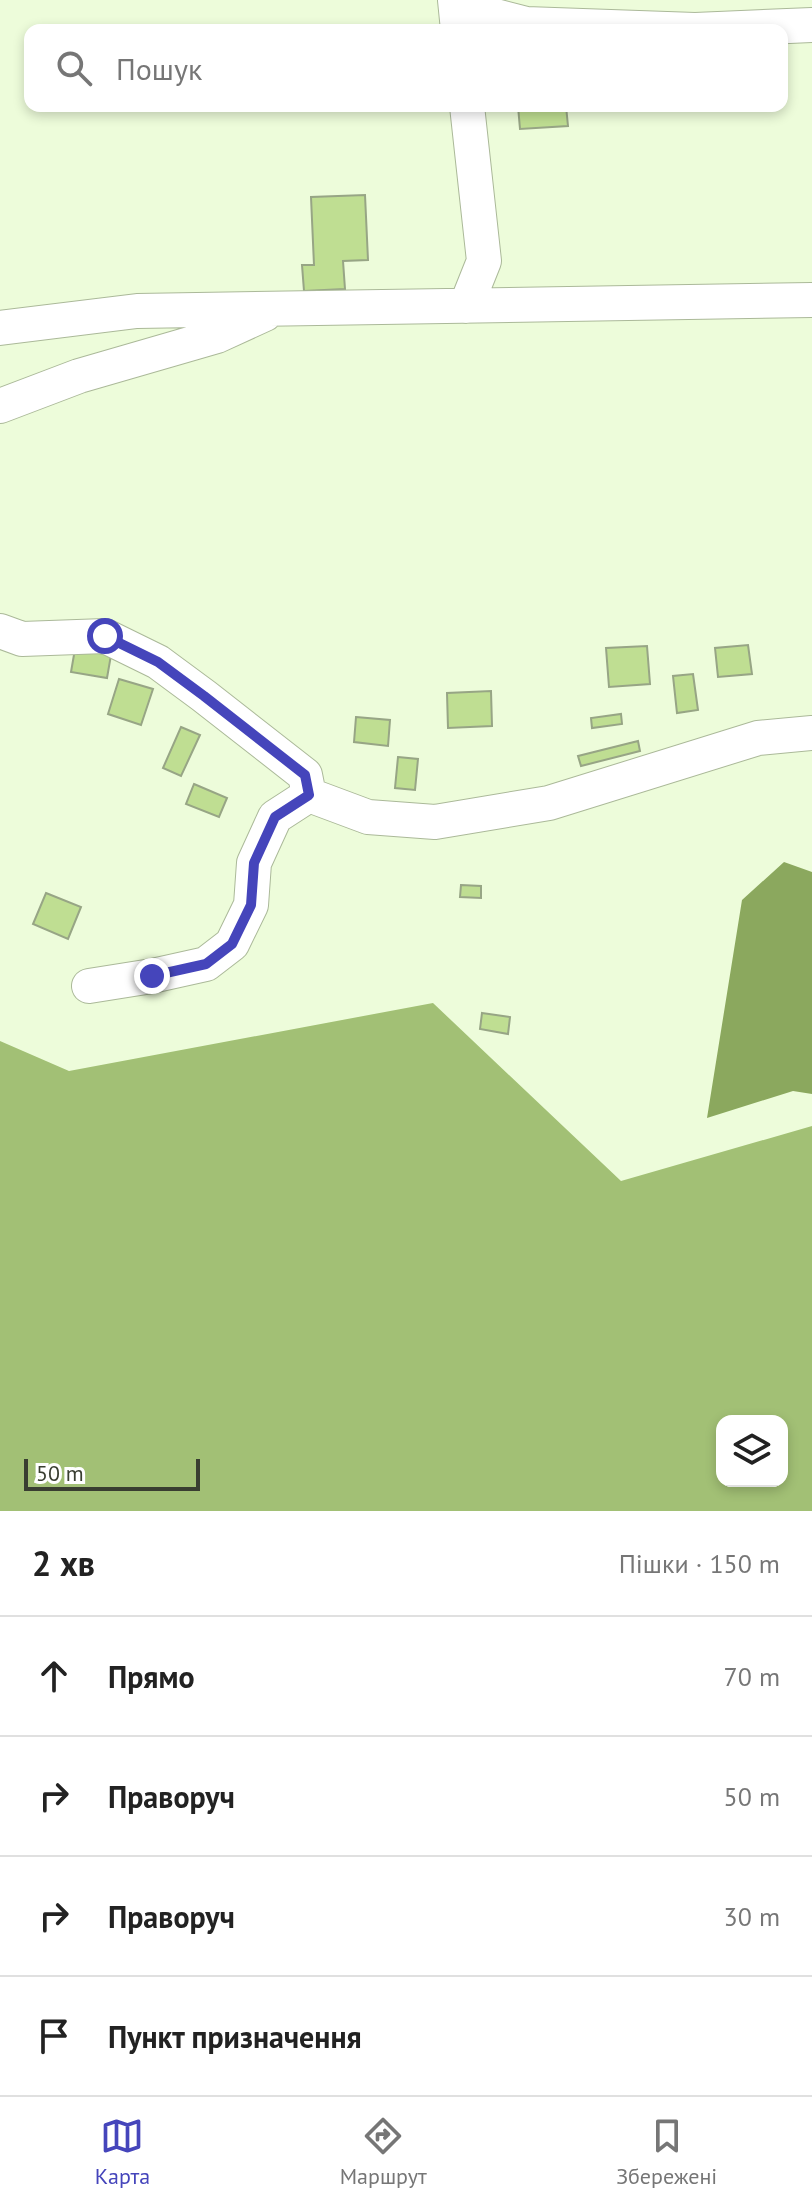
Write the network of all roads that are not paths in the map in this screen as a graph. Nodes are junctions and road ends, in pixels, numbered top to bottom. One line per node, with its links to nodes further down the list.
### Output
1 (455, 0): 3 (street)
2 (469, 0): 4 (street)
3 (457, 24)
4 (526, 24)
5 (812, 25): 6 (street)
6 (788, 26)
7 (468, 112): 9 (street)
8 (812, 300): 9 (street)
9 (466, 306): 10 (street)
10 (277, 309): 11 (street); 12 (street)
11 (0, 328)
12 (0, 406)
13 (0, 631): 15 (street)
14 (812, 733): 15 (street)
15 (309, 795): 16 (street)
16 (89, 986)

